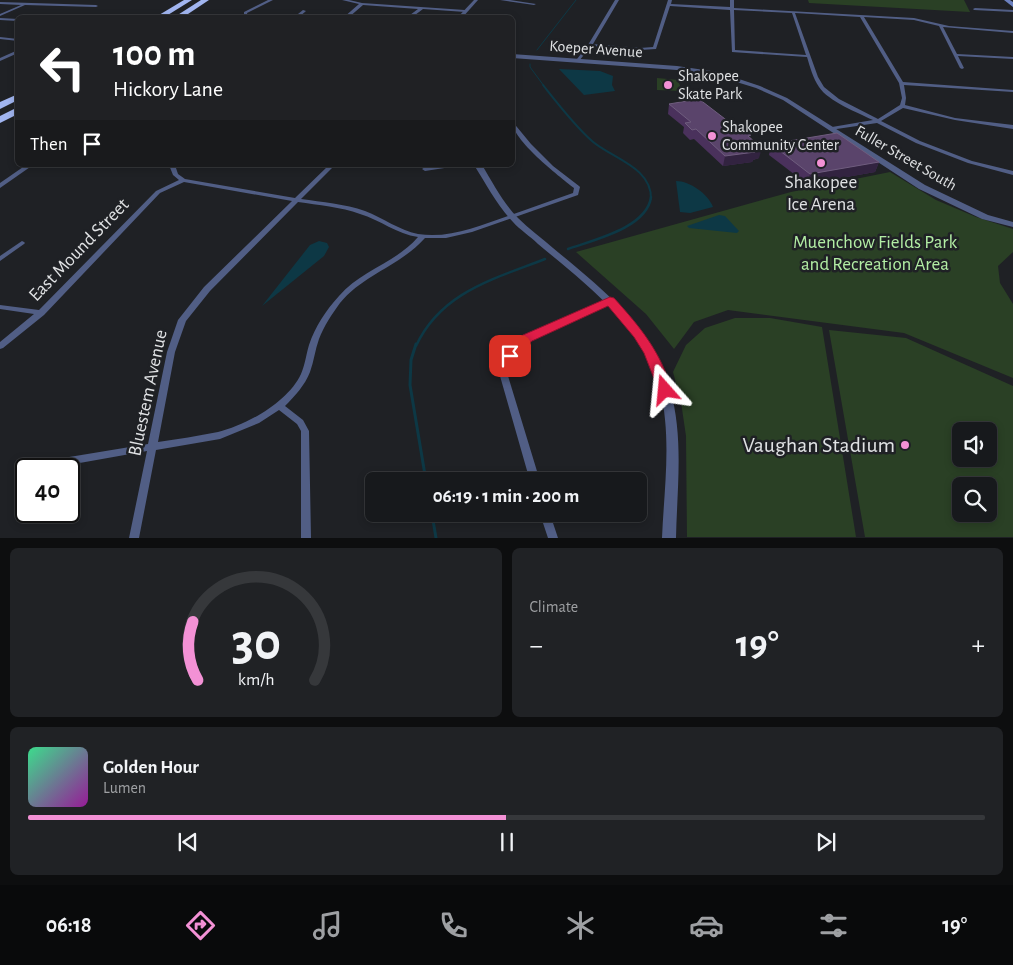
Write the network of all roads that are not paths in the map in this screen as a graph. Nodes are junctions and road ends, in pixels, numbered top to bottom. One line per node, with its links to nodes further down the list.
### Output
1 (32, 0): 15 (street)
2 (86, 0): 18 (street)
3 (189, 0): 29 (highway)
4 (206, 0): 30 (highway)
5 (271, 0): 31 (street)
6 (344, 0): 16 (street)
7 (402, 0): 21 (street)
8 (476, 0): 27 (street)
9 (502, 0): 17 (street)
10 (617, 0): 43 (street)
11 (732, 0): 23 (street)
12 (1007, 0): 19 (main road)
13 (670, 2): 23 (street); 43 (street)
14 (0, 3): 15 (street)
15 (25, 4): 18 (street); 37 (street)
16 (362, 4): 21 (street); 33 (street)
17 (534, 4)
18 (77, 5): 20 (street)
19 (1013, 5)
20 (96, 6)
21 (394, 6): 22 (street)
22 (422, 8): 27 (street); 34 (street)
23 (730, 8): 28 (street); 47 (street)
24 (975, 9): 26 (street)
25 (304, 10): 32 (street)
26 (1013, 10)
27 (465, 11): 35 (street)
28 (793, 12): 36 (street); 47 (street)
29 (162, 15)
30 (181, 15)
31 (245, 15)
32 (298, 15)
33 (349, 15)
34 (412, 15)
35 (462, 15)
36 (861, 16): 39 (street); 53 (street)
37 (0, 17): 38 (street)
38 (15, 20)
39 (940, 23): 40 (street); 45 (street)
40 (1013, 32)
41 (0, 38): 42 (street)
42 (15, 40)
43 (590, 45): 50 (street)
44 (15, 52): 49 (street)
45 (956, 55): 48 (street); 52 (street)
46 (515, 56): 50 (street, Koeper Avenue)
47 (808, 56): 60 (street)
48 (1013, 58)
49 (0, 60)
50 (578, 60): 51 (street, Koeper Avenue)
51 (677, 68): 63 (street, Fuller Street South)
52 (962, 68)
53 (901, 83): 54 (street); 57 (street)
54 (1013, 91)
55 (15, 98): 56 (highway)
56 (0, 106)
57 (902, 106): 60 (street); 62 (street)
58 (15, 112): 59 (highway)
59 (0, 120)
60 (878, 121): 63 (street); 70 (street)
61 (515, 126): 74 (street)
62 (1013, 127)
63 (832, 129): 75 (street, Fuller Street South)
64 (27, 167): 72 (street)
65 (173, 167): 71 (street)
66 (330, 167): 73 (street, Bluestem Avenue)
67 (438, 167): 69 (street)
68 (479, 167): 74 (street)
69 (425, 169)
70 (1013, 173)
71 (183, 180): 73 (street); 81 (street, East Mound Street)
72 (0, 186)
73 (298, 200): 76 (street); 84 (street, Bluestem Avenue)
74 (512, 216): 76 (street); 79 (street)
75 (1013, 225)
76 (423, 236): 83 (street)
77 (22, 243): 78 (street)
78 (0, 259)
79 (610, 301): 86 (street); 91 (street)
80 (0, 307): 81 (street)
81 (41, 313): 82 (street, East Mound Street)
82 (0, 346)
83 (280, 406): 84 (street); 89 (street)
84 (153, 447): 85 (street); 88 (street, Bluestem Avenue)
85 (80, 459)
86 (532, 472)
87 (548, 522): 90 (street)
88 (134, 538)
89 (306, 538)
90 (553, 538)
91 (669, 538)

